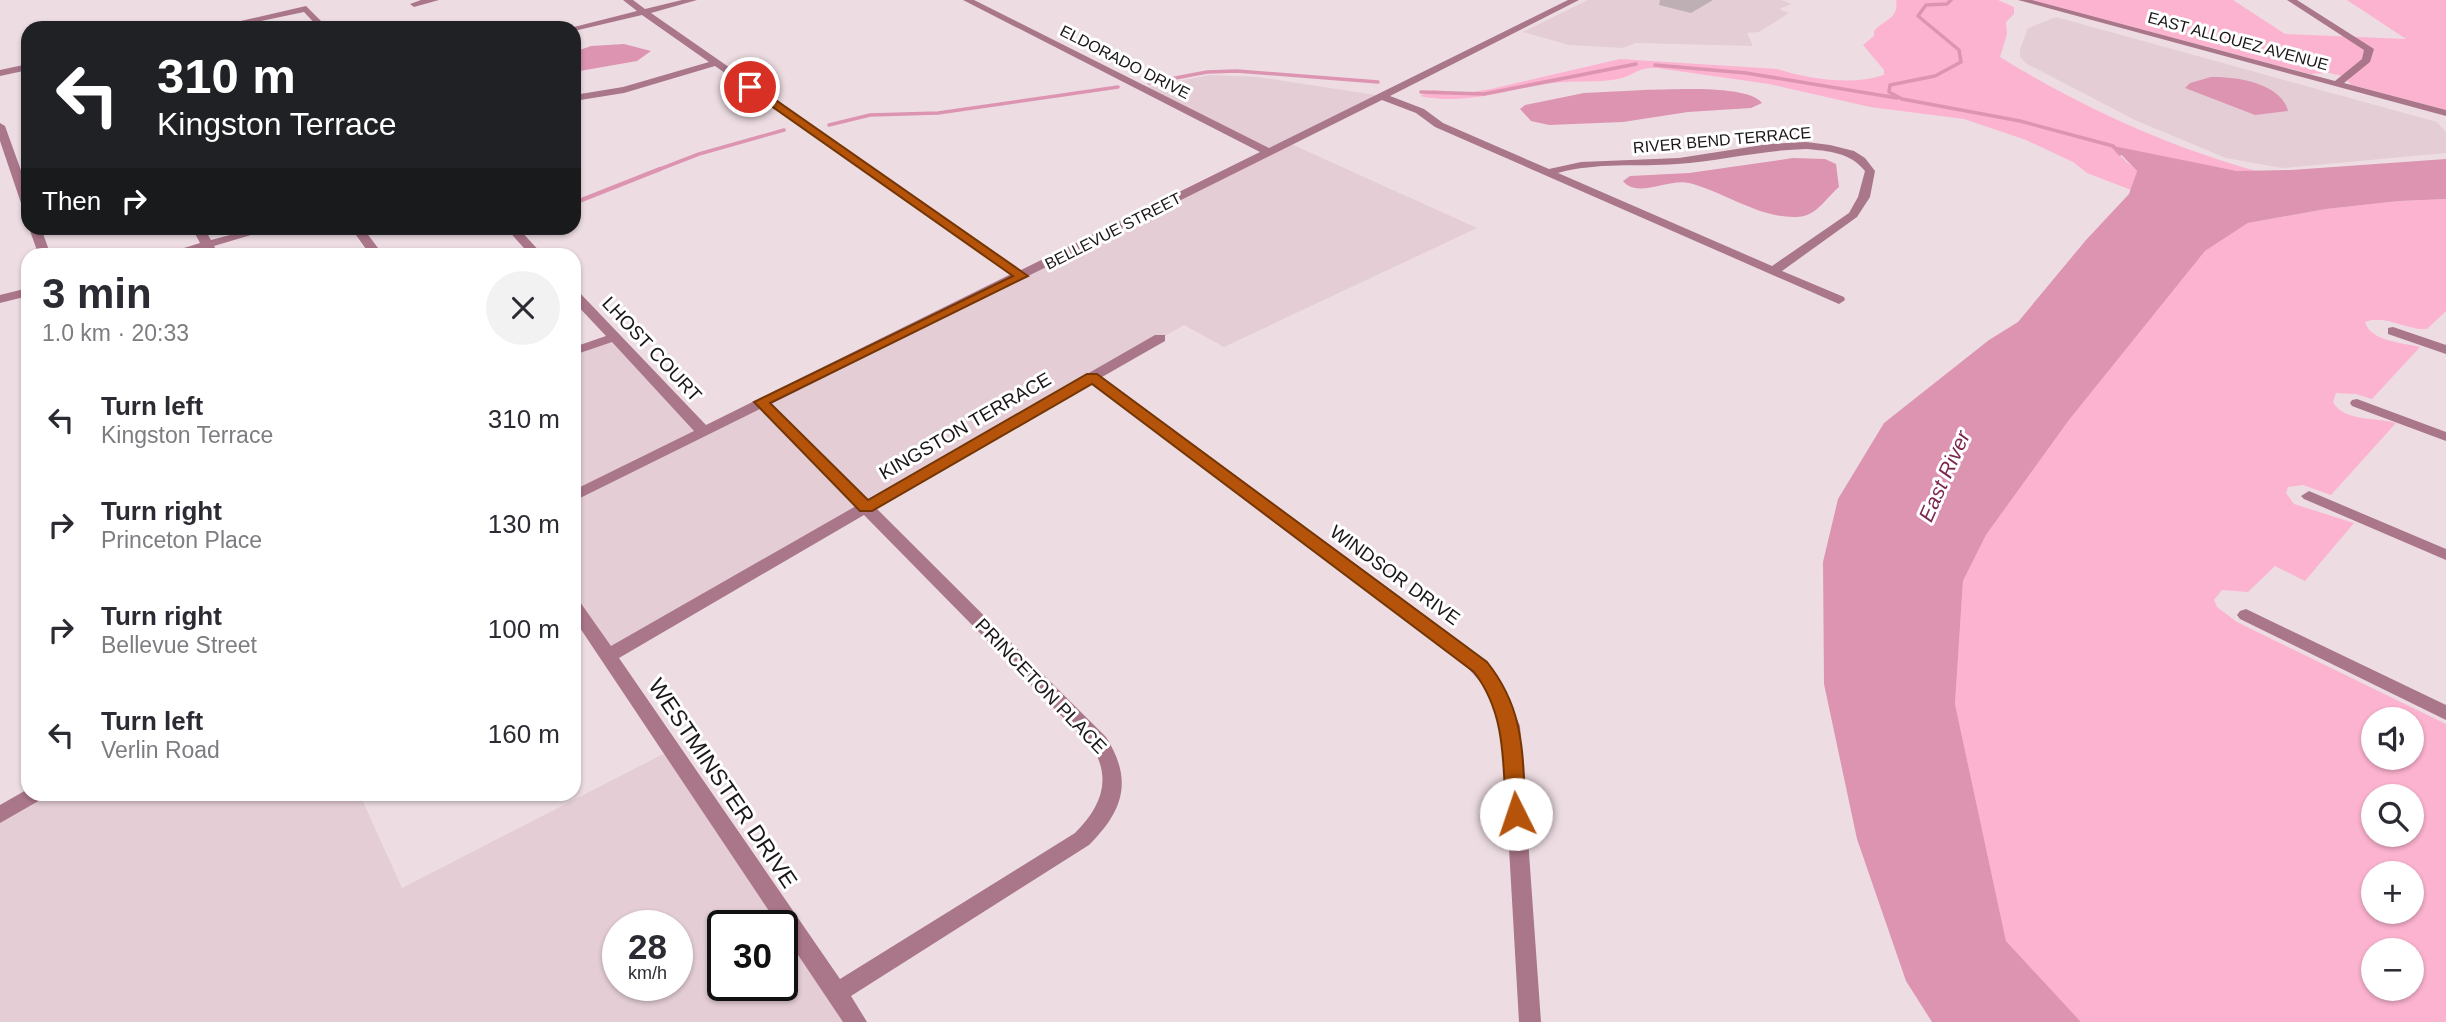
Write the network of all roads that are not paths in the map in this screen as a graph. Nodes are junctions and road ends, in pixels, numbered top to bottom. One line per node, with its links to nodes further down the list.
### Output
1 (435, 0): 8 (street)
2 (627, 0): 9 (street)
3 (693, 0): 9 (street)
4 (967, 0): 21 (street, ELDORADO DRIVE)
5 (1575, 0): 20 (street, BELLEVUE STREET)
6 (2022, 0): 17 (street, EAST ALLOUEZ AVENUE)
7 (2291, 0): 14 (street)
8 (414, 5)
9 (643, 12): 12 (street); 13 (street)
10 (248, 21): 11 (street)
11 (317, 21)
12 (581, 26)
13 (716, 63): 19 (street); 33 (street)
14 (2358, 66): 17 (street); 18 (street)
15 (21, 68): 16 (street)
16 (0, 73)
17 (2324, 81): 18 (street, EAST ALLOUEZ AVENUE)
18 (2337, 84): 22 (street, EAST ALLOUEZ AVENUE)
19 (581, 97)
20 (1378, 98): 25 (street, BELLEVUE STREET); 26 (street)
21 (1188, 111): 23 (street); 25 (street, ELDORADO DRIVE)
22 (2446, 113)
23 (1168, 117)
24 (0, 126): 27 (street)
25 (1269, 152): 33 (street, BELLEVUE STREET)
26 (1550, 172): 32 (street); 32 (street, RIVER BEND TERRACE)
27 (21, 186)
28 (251, 235): 30 (street)
29 (518, 235): 31 (street)
30 (216, 248)
31 (531, 248)
32 (1774, 271): 36 (street)
33 (1022, 276): 44 (street, BELLEVUE STREET)
34 (21, 294): 35 (street)
35 (0, 299)
36 (1839, 300)
37 (581, 301): 39 (street, LHOST COURT)
38 (2393, 331): 42 (street)
39 (615, 337): 41 (street); 46 (street, LHOST COURT)
40 (1160, 338): 43 (street, KINGSTON TERRACE)
41 (581, 349)
42 (2446, 350)
43 (1092, 377): 50 (street, KINGSTON TERRACE); 60 (street, WINDSOR DRIVE)
44 (761, 402): 46 (street, BELLEVUE STREET); 50 (street, PRINCETON PLACE)
45 (2357, 403): 47 (street)
46 (703, 431): 48 (street, BELLEVUE STREET)
47 (2446, 437)
48 (581, 492)
49 (2309, 496): 51 (street)
50 (866, 508): 54 (street, KINGSTON TERRACE); 58 (street, PRINCETON PLACE)
51 (2446, 555)
52 (2246, 615): 55 (street)
53 (581, 616): 54 (street, WESTMINSTER DRIVE)
54 (608, 656): 58 (street, WESTMINSTER DRIVE)
55 (2446, 713)
56 (23, 801): 57 (street)
57 (0, 815)
58 (835, 994): 59 (street, WESTMINSTER DRIVE)
59 (856, 1022)
60 (1530, 1022)

